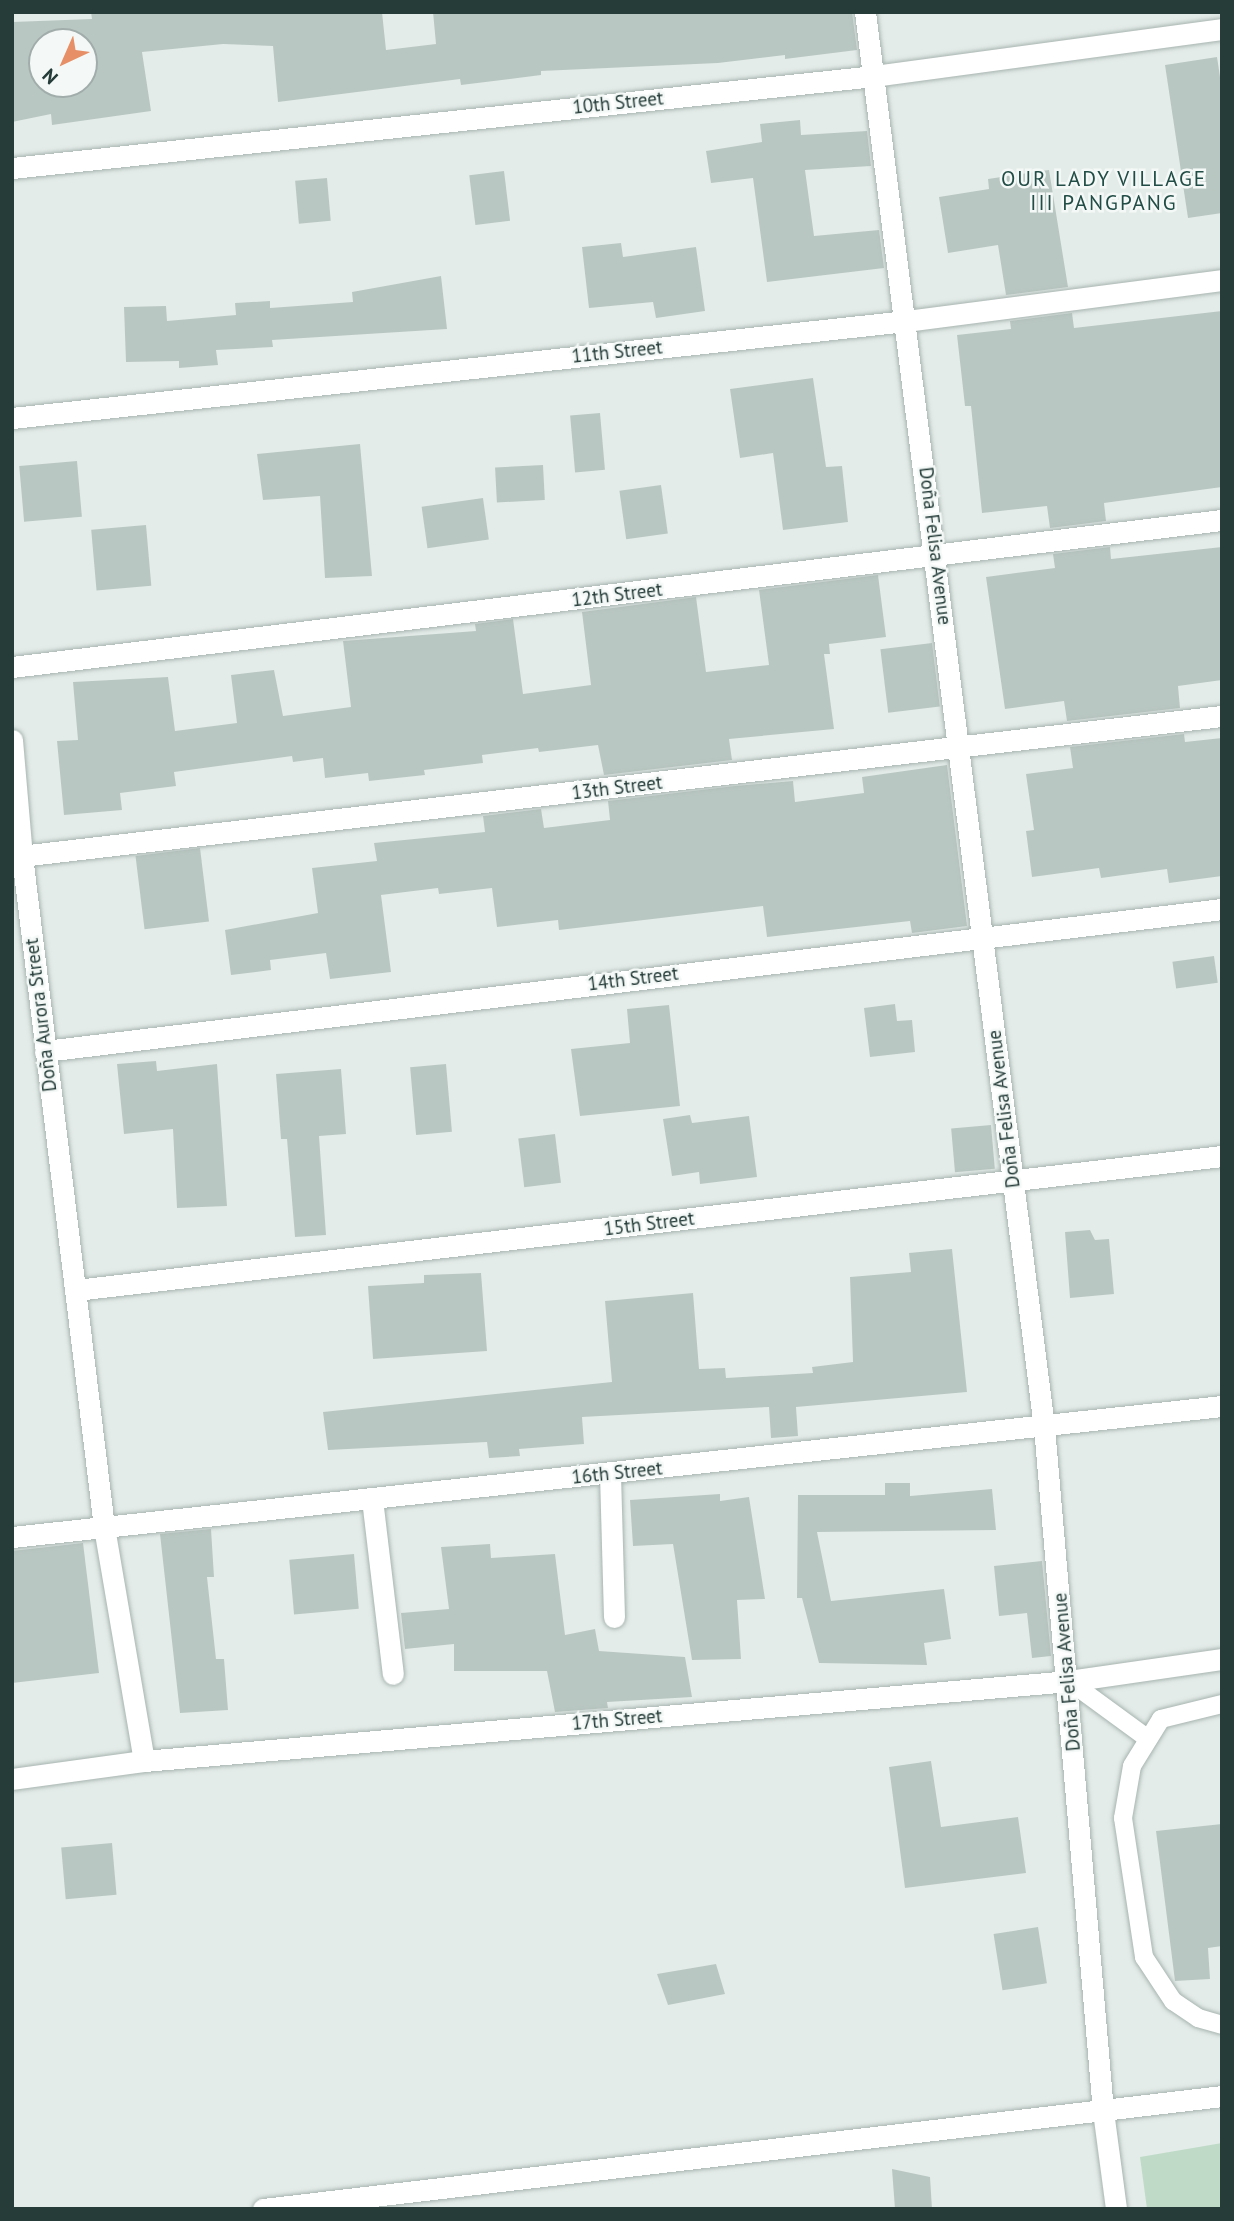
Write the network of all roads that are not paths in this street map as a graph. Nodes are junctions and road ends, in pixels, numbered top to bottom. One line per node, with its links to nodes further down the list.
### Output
1 (865, 12): 3 (street, Doña Felisa Avenue)
2 (1222, 29): 3 (street, 10th Street)
3 (874, 76): 4 (street, 10th Street); 6 (street, Doña Felisa Avenue)
4 (12, 168)
5 (1222, 280): 6 (street, 11th Street)
6 (906, 321): 7 (street, 11th Street); 9 (street, Doña Felisa Avenue)
7 (12, 418)
8 (1222, 520): 9 (street, 12th Street)
9 (936, 558): 10 (street, 12th Street); 13 (street, Doña Felisa Avenue)
10 (12, 667)
11 (1222, 716): 13 (street, 13th Street)
12 (12, 740): 14 (street, Doña Aurora Street)
13 (961, 748): 14 (street, 13th Street); 16 (street, Doña Felisa Avenue)
14 (17, 857): 17 (street, Doña Aurora Street)
15 (1222, 909): 16 (street, 14th Street)
16 (984, 936): 17 (street, 14th Street); 19 (street, Doña Felisa Avenue)
17 (45, 1051): 20 (street, Doña Aurora Street)
18 (1222, 1156): 19 (street, 15th Street)
19 (1012, 1182): 20 (street, 15th Street); 22 (street, Doña Felisa Avenue)
20 (76, 1290): 25 (street, Doña Aurora Street)
21 (1222, 1406): 22 (street, 16th Street)
22 (1044, 1427): 23 (street, 16th Street); 30 (street, Doña Felisa Avenue)
23 (610, 1474): 24 (street, 16th Street); 27 (street)
24 (372, 1499): 25 (street, 16th Street); 29 (street)
25 (104, 1527): 26 (street, 16th Street); 33 (street, Doña Aurora Street)
26 (12, 1537)
27 (614, 1617)
28 (1222, 1659): 30 (street, 17th Street)
29 (393, 1674)
30 (1069, 1681): 32 (lane); 33 (street, 17th Street); 37 (street, Doña Felisa Avenue)
31 (1222, 1704): 32 (lane)
32 (1147, 1738): 35 (lane)
33 (144, 1761): 34 (street, 17th Street)
34 (13, 1773)
35 (1222, 2025)
36 (1222, 2096): 37 (street)
37 (1103, 2112): 38 (street); 39 (street, Doña Felisa Avenue)
38 (263, 2209)
39 (1116, 2209)

